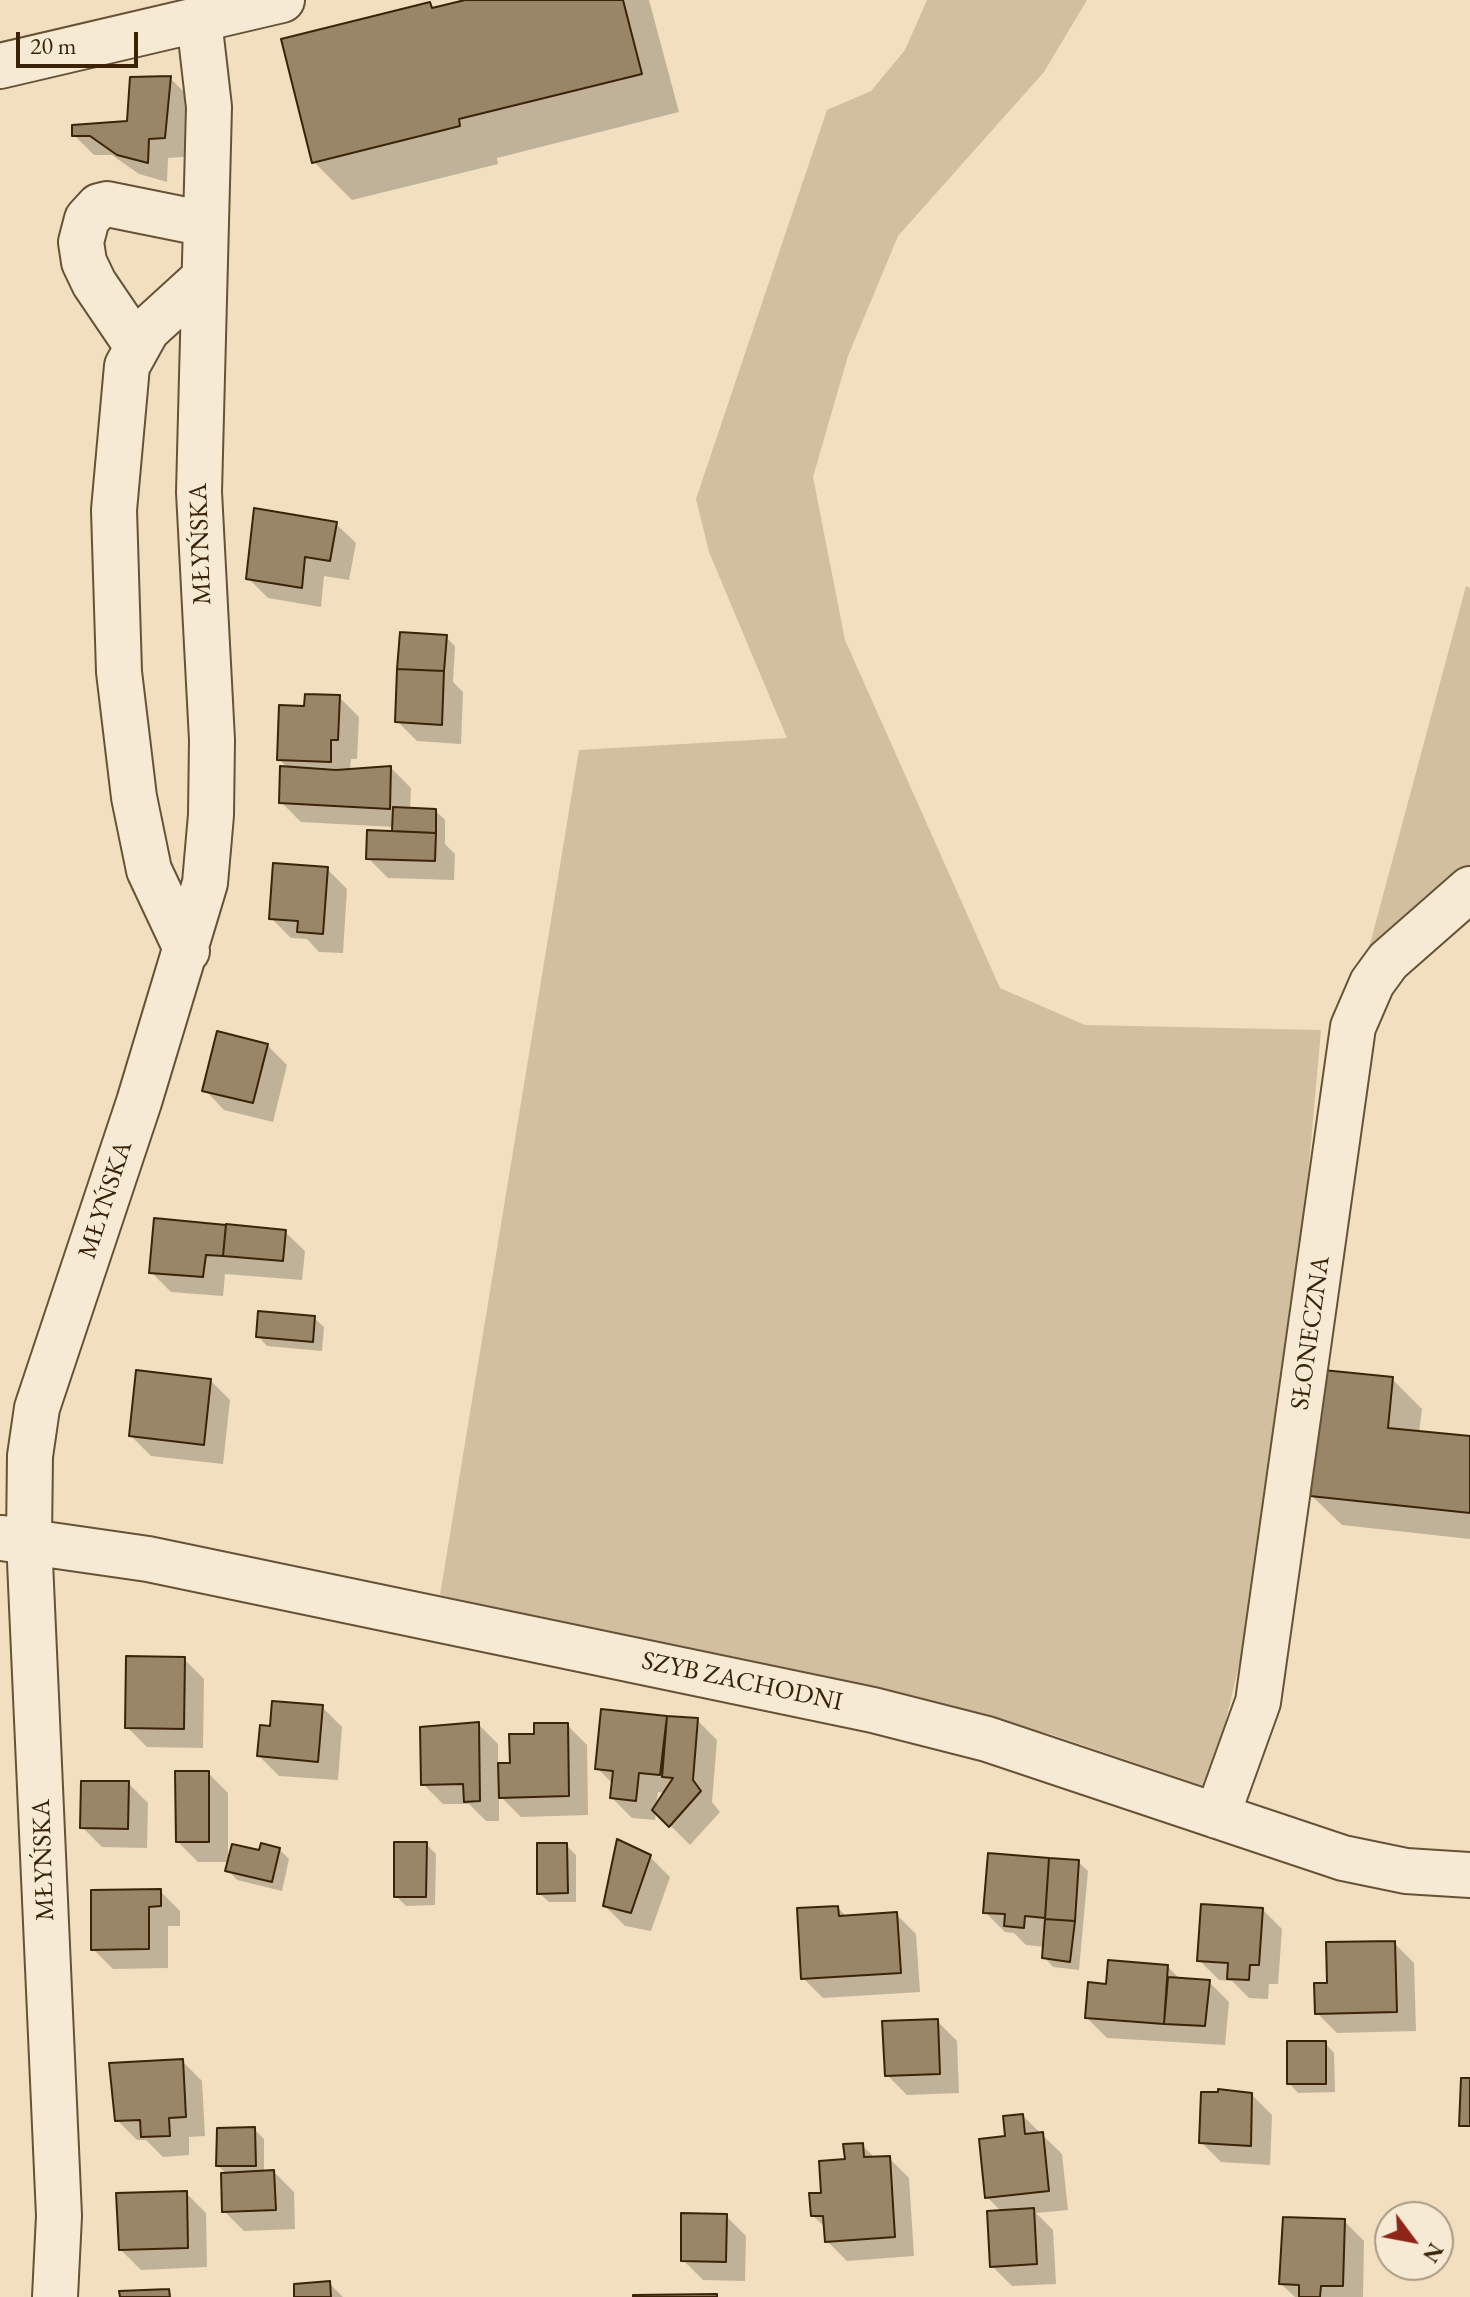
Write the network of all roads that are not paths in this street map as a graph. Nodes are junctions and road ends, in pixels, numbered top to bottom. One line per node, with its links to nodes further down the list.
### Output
1 (282, 0): 2 (street)
2 (199, 20): 3 (street); 4 (street, MŁYŃSKA)
3 (0, 66)
4 (206, 224): 5 (street, MŁYŃSKA); 6 (street)
5 (204, 278): 6 (street); 8 (street, MŁYŃSKA)
6 (136, 345): 8 (street)
7 (1470, 889): 10 (street, SŁONECZNA)
8 (187, 951): 9 (street, MŁYŃSKA)
9 (15, 1538): 10 (street, SZYB ZACHODNI); 12 (street, MŁYŃSKA)
10 (1217, 1816): 11 (street, SZYB ZACHODNI)
11 (1470, 1875)
12 (55, 2297)

